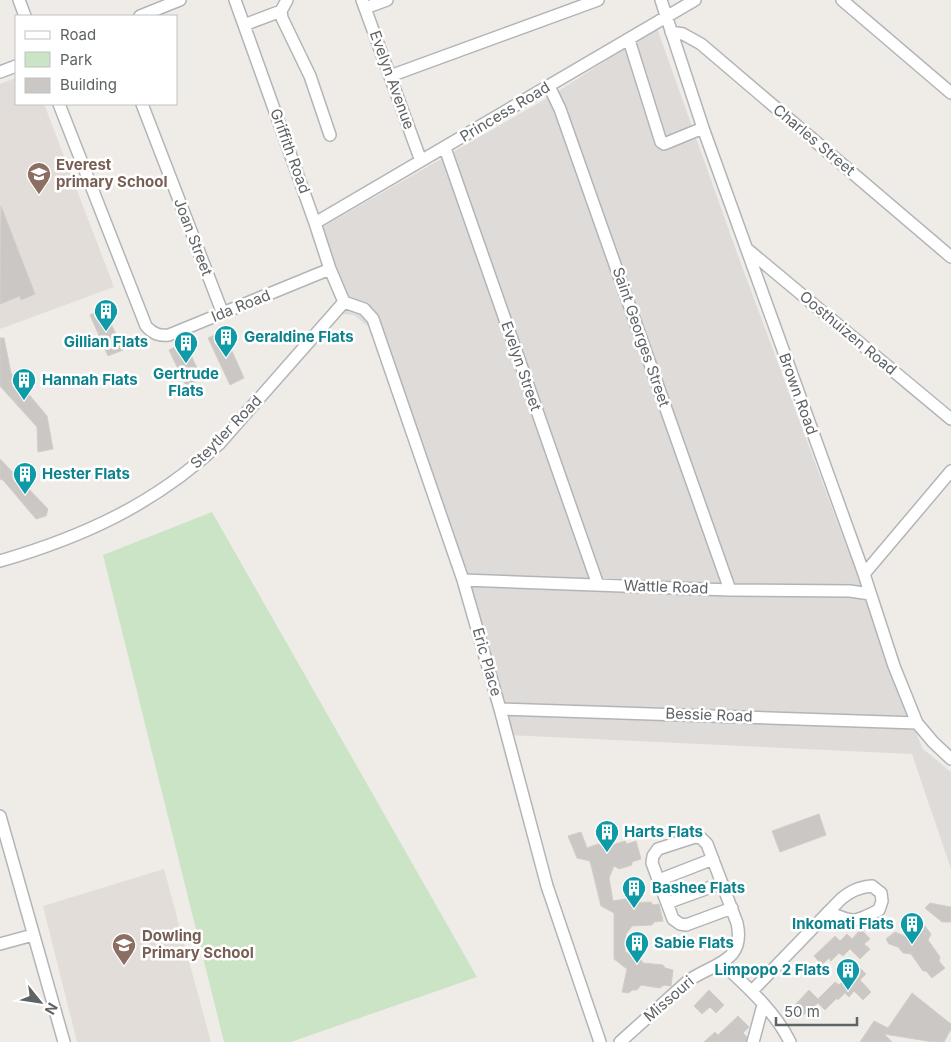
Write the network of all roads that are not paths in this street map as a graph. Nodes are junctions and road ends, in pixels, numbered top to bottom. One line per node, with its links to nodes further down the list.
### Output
1 (19, 0): 14 (street)
2 (180, 0): 10 (street)
3 (235, 0): 17 (street, Griffith Road)
4 (287, 0): 13 (street)
5 (387, 0): 11 (street)
6 (598, 0): 12 (street)
7 (661, 0): 16 (street)
8 (695, 0): 16 (street, Princess Road)
9 (842, 0): 24 (street)
10 (157, 4): 15 (street)
11 (363, 4): 22 (street, Evelyn Avenue)
12 (570, 5): 22 (street)
13 (281, 12): 17 (street); 28 (street)
14 (25, 15)
15 (141, 15)
16 (667, 16): 18 (street, Brown Road); 19 (street, Princess Road)
17 (244, 25): 31 (street, Griffith Road)
18 (671, 32): 27 (street, Brown Road); 33 (street, Charles Street)
19 (629, 40): 23 (street, Princess Road); 27 (street)
20 (15, 66): 21 (street)
21 (0, 72)
22 (390, 76): 30 (street, Evelyn Avenue)
23 (549, 86): 29 (street, Princess Road); 43 (street, Saint Georges Street)
24 (951, 93)
25 (59, 105): 36 (street, Ida Road)
26 (142, 105): 36 (street, Joan Street)
27 (703, 128): 32 (street, Brown Road)
28 (330, 135)
29 (445, 148): 30 (street, Princess Road); 42 (street, Evelyn Street)
30 (421, 161): 31 (street, Princess Road)
31 (315, 223): 34 (street, Griffith Road)
32 (746, 247): 37 (street, Oosthuizen Road); 40 (street, Brown Road)
33 (951, 256)
34 (330, 269): 35 (street, Griffith Road); 36 (street, Ida Road)
35 (344, 302): 39 (street, Steytler Road); 41 (street, Eric Place)
36 (223, 314)
37 (951, 419)
38 (951, 471): 40 (street)
39 (0, 561)
40 (864, 574): 44 (street, Brown Road)
41 (463, 580): 42 (street, Wattle Road); 45 (street, Eric Place)
42 (598, 585): 43 (street, Wattle Road)
43 (730, 590): 44 (street, Wattle Road)
44 (870, 594): 46 (street, Brown Road)
45 (500, 709): 46 (street, Bessie Road); 61 (street, Eric Place)
46 (917, 723): 47 (street, Brown Road)
47 (951, 759)
48 (0, 816): 55 (street)
49 (713, 859): 50 (street); 50 (street); 51 (street)
50 (658, 880): 52 (street)
51 (722, 883): 52 (street); 53 (street)
52 (667, 903): 53 (street)
53 (732, 908): 57 (street)
54 (828, 912): 58 (street)
55 (33, 935): 56 (street); 60 (street)
56 (0, 944)
57 (723, 964): 58 (street); 62 (street, Missouri)
58 (752, 991): 59 (street)
59 (764, 1005): 63 (street); 64 (street)
60 (64, 1042)
61 (600, 1042)
62 (620, 1042)
63 (753, 1042)
64 (790, 1042)

